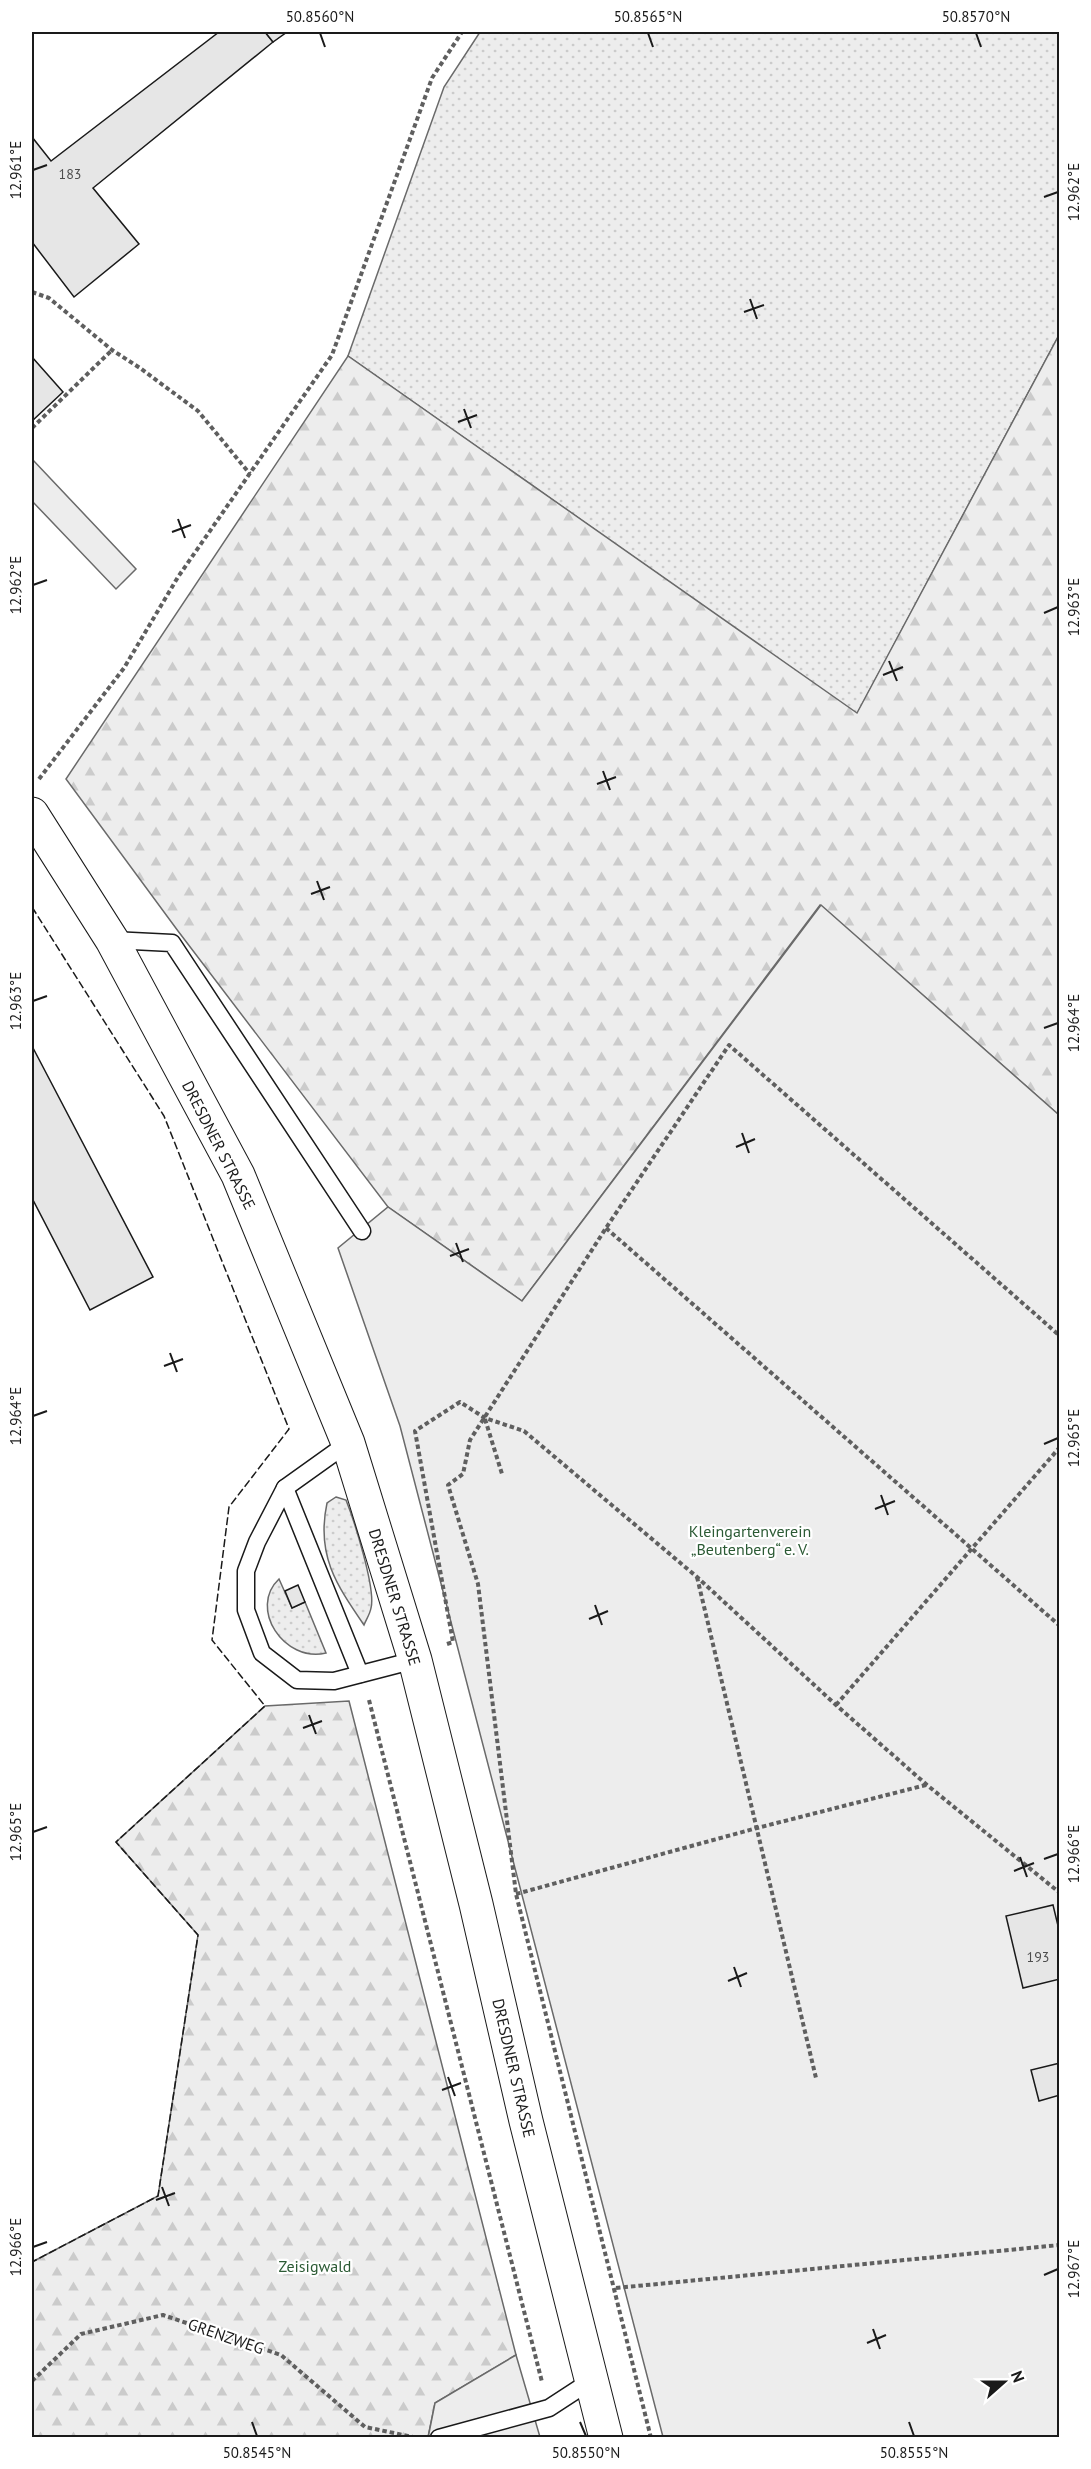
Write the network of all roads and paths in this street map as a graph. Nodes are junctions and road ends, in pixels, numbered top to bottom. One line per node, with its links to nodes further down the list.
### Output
1 (462, 32): 5 (path)
2 (32, 292): 3 (path)
3 (112, 350): 4 (path); 5 (path)
4 (32, 428)
5 (250, 474): 6 (path)
6 (39, 780)
7 (32, 814): 8 (main road, DRESDNER STRASSE)
8 (112, 940): 10 (lane); 13 (main road, DRESDNER STRASSE)
9 (606, 1228): 11 (path); 12 (path); 17 (path)
10 (362, 1231)
11 (1059, 1336)
12 (485, 1418): 15 (path); 18 (path); 20 (path); 26 (path)
13 (348, 1443): 16 (lane); 20 (main road, DRESDNER STRASSE)
14 (1059, 1447): 17 (path)
15 (502, 1474)
16 (285, 1488): 21 (lane); 21 (lane)
17 (971, 1549): 19 (path); 22 (path)
18 (697, 1577): 22 (path); 24 (path)
19 (1059, 1626)
20 (415, 1660): 21 (lane); 30 (main road, DRESDNER STRASSE)
21 (360, 1674): 32 (path)
22 (836, 1705): 23 (path)
23 (927, 1785): 24 (path); 25 (path)
24 (757, 1828): 26 (path); 27 (path)
25 (1059, 1893)
26 (516, 1894): 29 (path)
27 (816, 2078)
28 (1059, 2245): 29 (path)
29 (616, 2288): 36 (path)
30 (592, 2380): 32 (lane); 35 (main road, DRESDNER STRASSE)
31 (32, 2381): 33 (path, GRENZWEG)
32 (549, 2408): 34 (lane)
33 (414, 2438)
34 (439, 2438)
35 (606, 2438)
36 (651, 2438)

